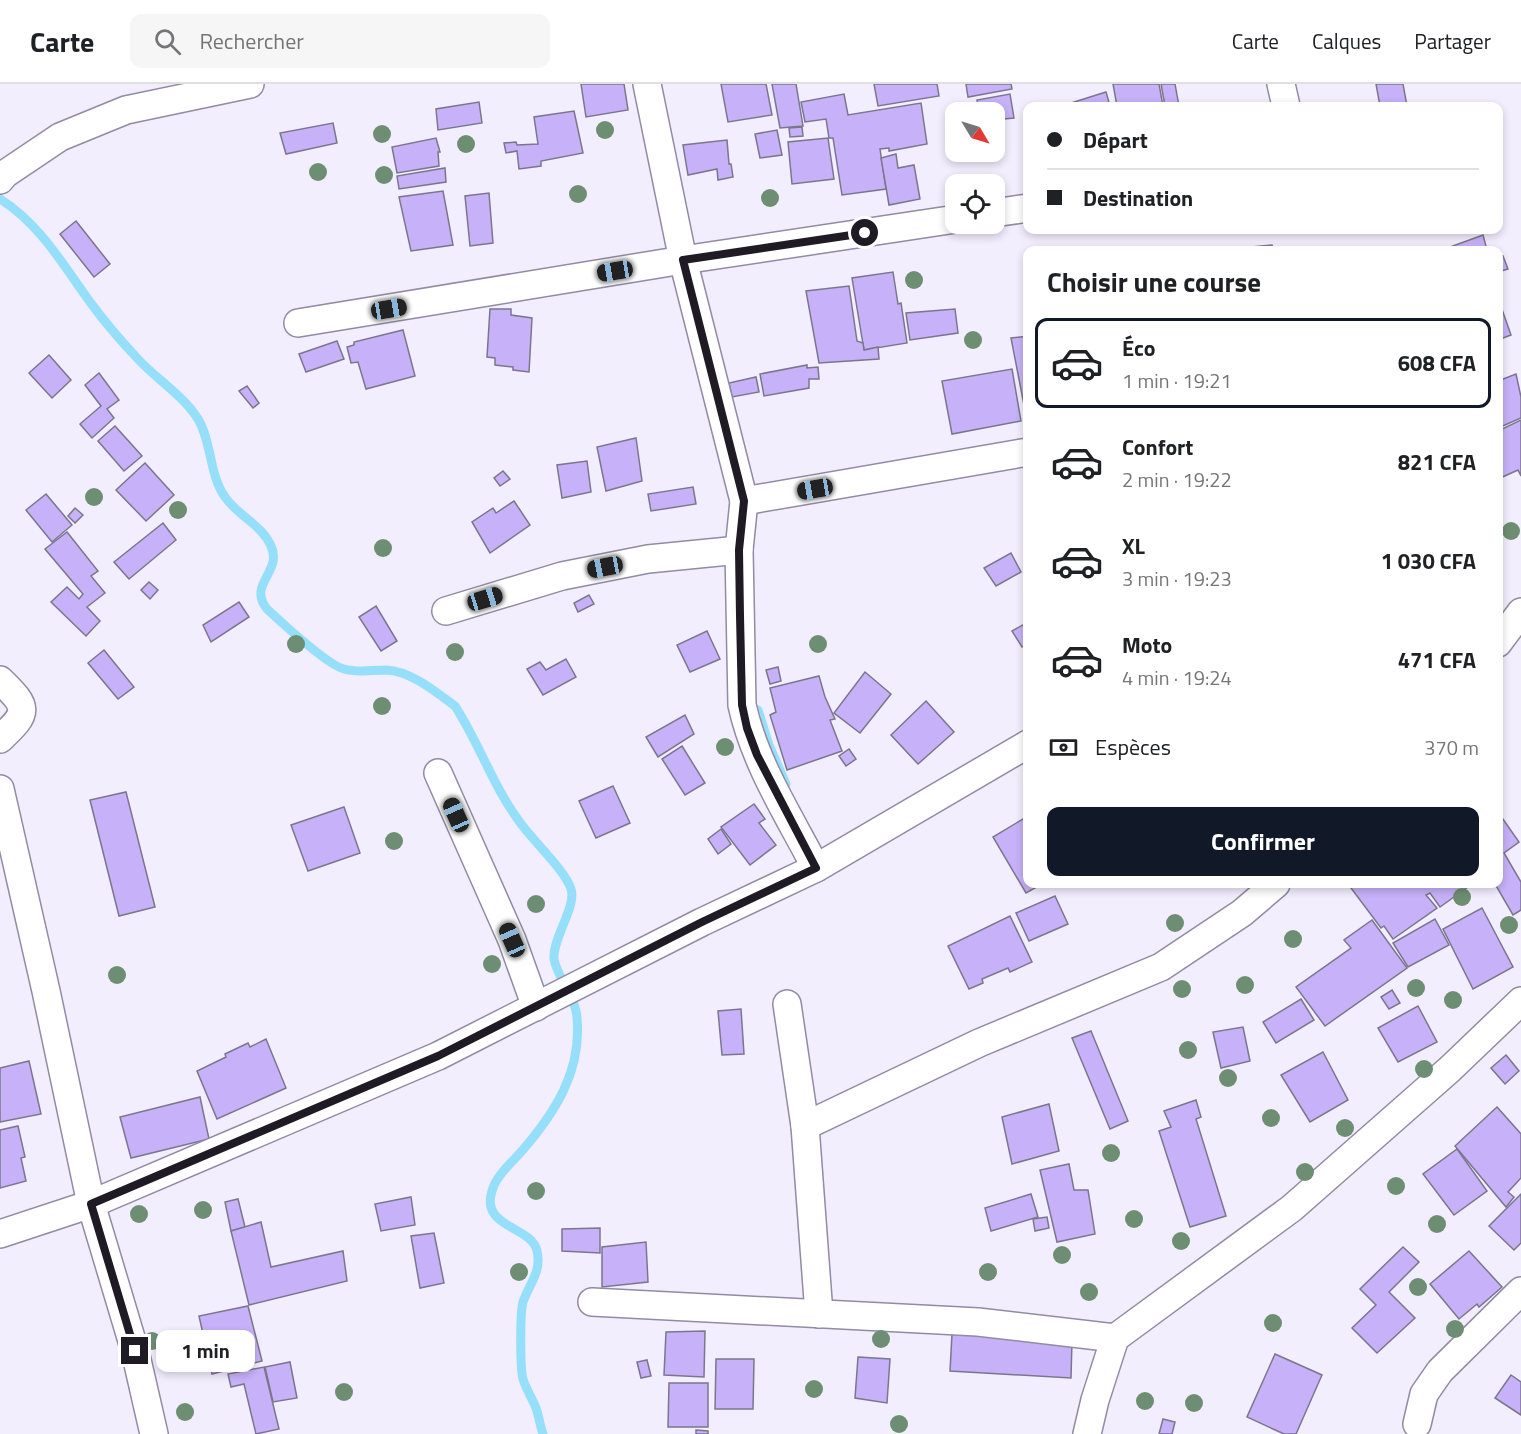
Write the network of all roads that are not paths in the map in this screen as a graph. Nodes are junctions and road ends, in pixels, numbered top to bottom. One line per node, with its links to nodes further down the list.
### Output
1 (250, 84): 5 (street)
2 (647, 84): 9 (street)
3 (1281, 84): 4 (street)
4 (1285, 102)
5 (0, 180)
6 (1023, 209): 7 (street)
7 (1005, 211)
8 (945, 221): 9 (street)
9 (683, 260): 10 (street); 12 (street)
10 (298, 323)
11 (1023, 453): 12 (street)
12 (744, 501): 13 (street)
13 (739, 550): 14 (street); 22 (street)
14 (446, 611)
15 (1521, 612): 16 (street)
16 (1503, 637)
17 (0, 680): 18 (street)
18 (0, 739)
19 (1023, 747): 22 (street)
20 (438, 773): 26 (street)
21 (0, 789): 28 (street)
22 (816, 868): 26 (street)
23 (1271, 888): 27 (street)
24 (1521, 1001): 33 (street)
25 (787, 1004): 27 (street)
26 (536, 1007): 28 (street)
27 (806, 1126): 32 (street)
28 (91, 1204): 29 (street); 35 (street)
29 (0, 1234)
30 (1521, 1292): 34 (street)
31 (592, 1302): 32 (street)
32 (819, 1314): 33 (street)
33 (1115, 1338): 36 (street)
34 (1417, 1424)
35 (154, 1434)
36 (1087, 1434)

